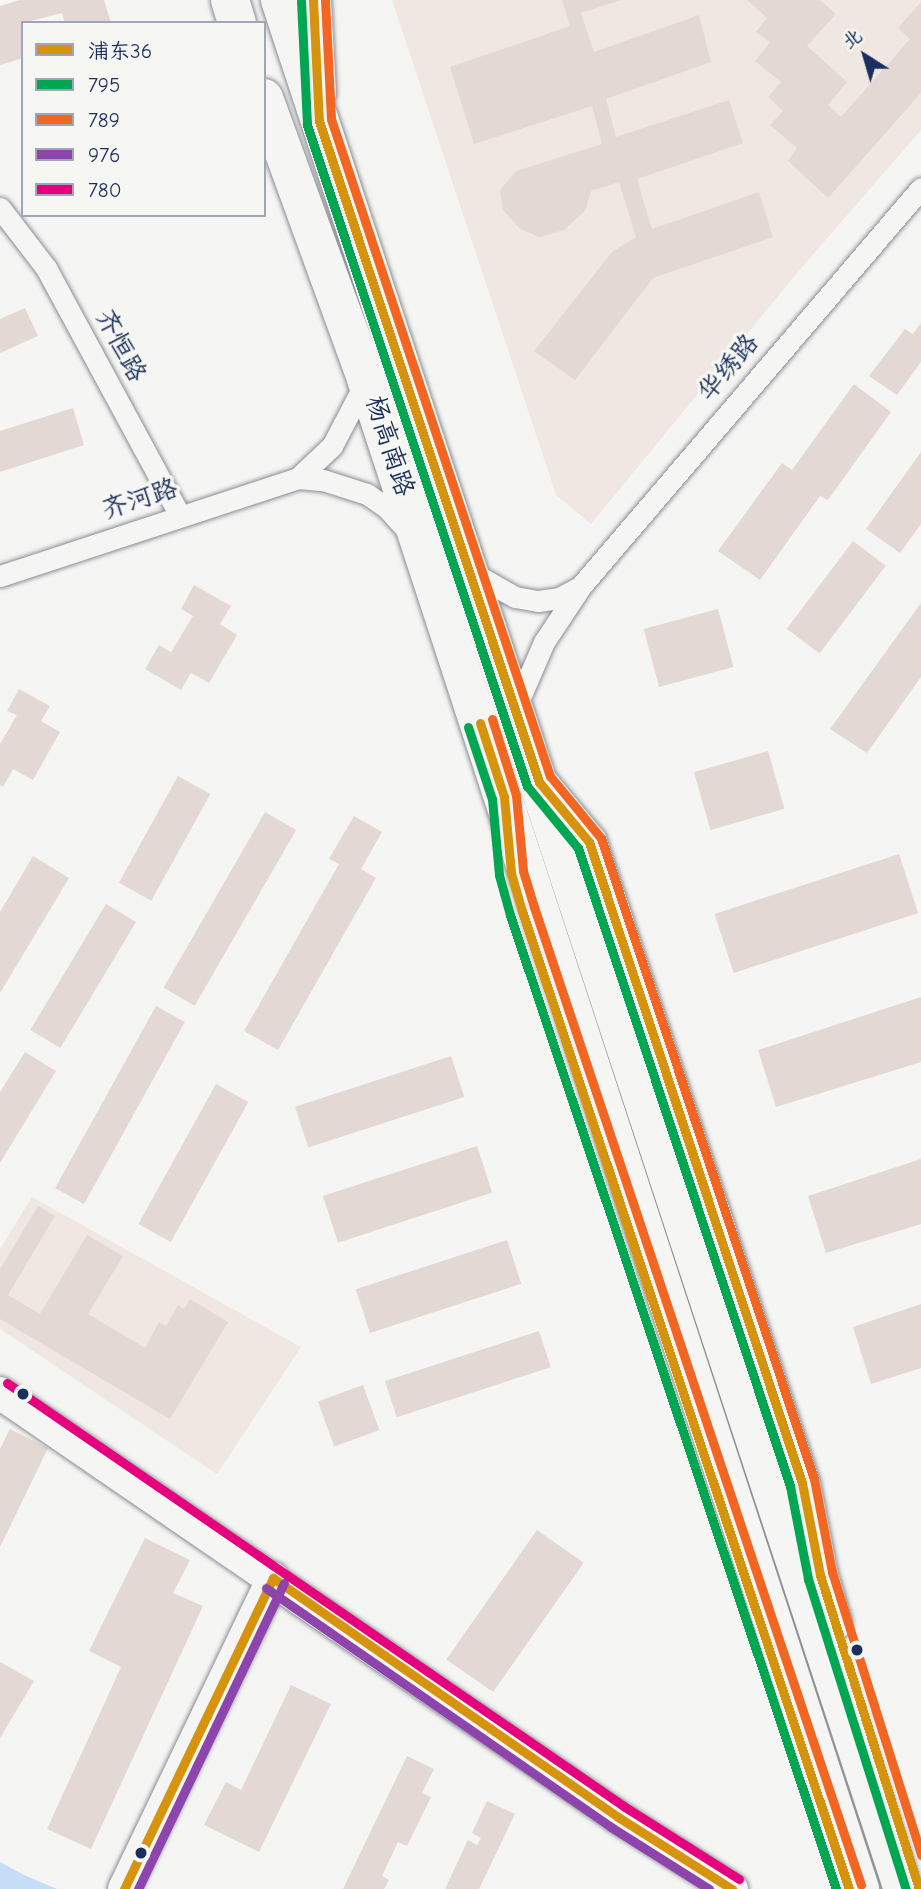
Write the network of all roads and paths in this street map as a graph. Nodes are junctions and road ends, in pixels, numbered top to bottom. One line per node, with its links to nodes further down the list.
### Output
1 (224, 0): 5 (main road)
2 (230, 0): 6 (highway)
3 (280, 0): 8 (highway, 杨高南路)
4 (313, 0): 8 (main road, 杨高南路)
5 (236, 21)
6 (236, 21)
7 (266, 104): 11 (highway, 杨高南路)
8 (319, 121): 15 (highway, 杨高南路)
9 (921, 188): 17 (street, 华绣路)
10 (0, 208): 13 (street, 齐恒路)
11 (366, 379): 12 (street, 齐河路); 14 (highway, 杨高南路)
12 (298, 478): 13 (street, 齐河路); 14 (street, 齐河路)
13 (180, 516): 16 (street, 齐河路)
14 (422, 547): 20 (highway, 杨高南路)
15 (469, 571): 17 (street, 华绣路); 18 (highway, 杨高南路)
16 (0, 576)
17 (582, 586): 18 (street, 华绣路)
18 (515, 709): 19 (highway, 杨高南路)
19 (539, 782): 27 (highway, 杨高南路); 28 (main road, 杨高南路)
20 (504, 797): 25 (main road, 杨高南路); 26 (highway, 杨高南路)
21 (0, 1392): 22 (street)
22 (272, 1578): 23 (street); 24 (street)
23 (124, 1889)
24 (732, 1889)
25 (849, 1889)
26 (860, 1889)
27 (903, 1889)
28 (919, 1889)

